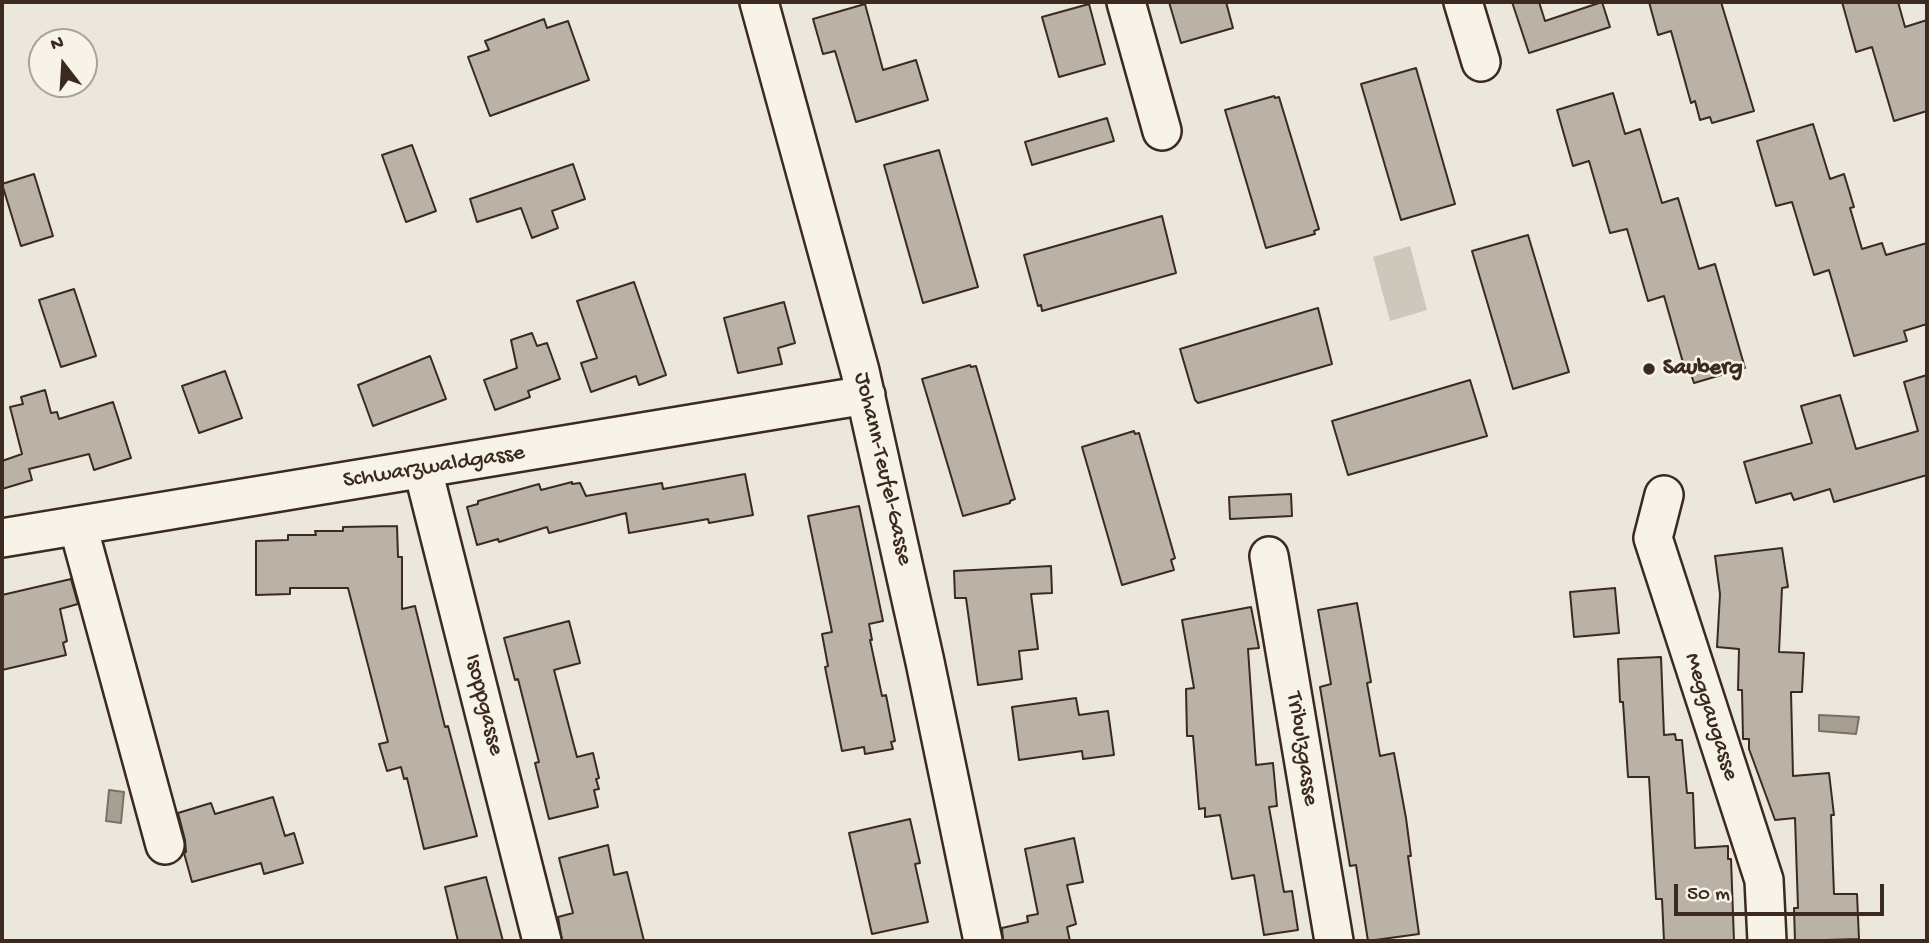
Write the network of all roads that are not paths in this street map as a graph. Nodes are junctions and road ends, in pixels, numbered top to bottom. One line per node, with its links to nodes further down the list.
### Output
1 (759, 2): 6 (street, Johann-Teufel-Gasse)
2 (1126, 2): 5 (street)
3 (1463, 2): 4 (street)
4 (1481, 62)
5 (1161, 131)
6 (866, 395): 7 (street, Schwarzwaldgasse); 14 (street, Johann-Teufel-Gasse)
7 (424, 470): 9 (street, Schwarzwaldgasse); 13 (street, Isoppgasse)
8 (1664, 495): 16 (street, Meggaugasse)
9 (78, 526): 10 (street, Schwarzwaldgasse); 12 (street)
10 (2, 538)
11 (1269, 556): 15 (street, Tribulzgasse)
12 (165, 845)
13 (542, 941)
14 (983, 941)
15 (1334, 941)
16 (1767, 941)

